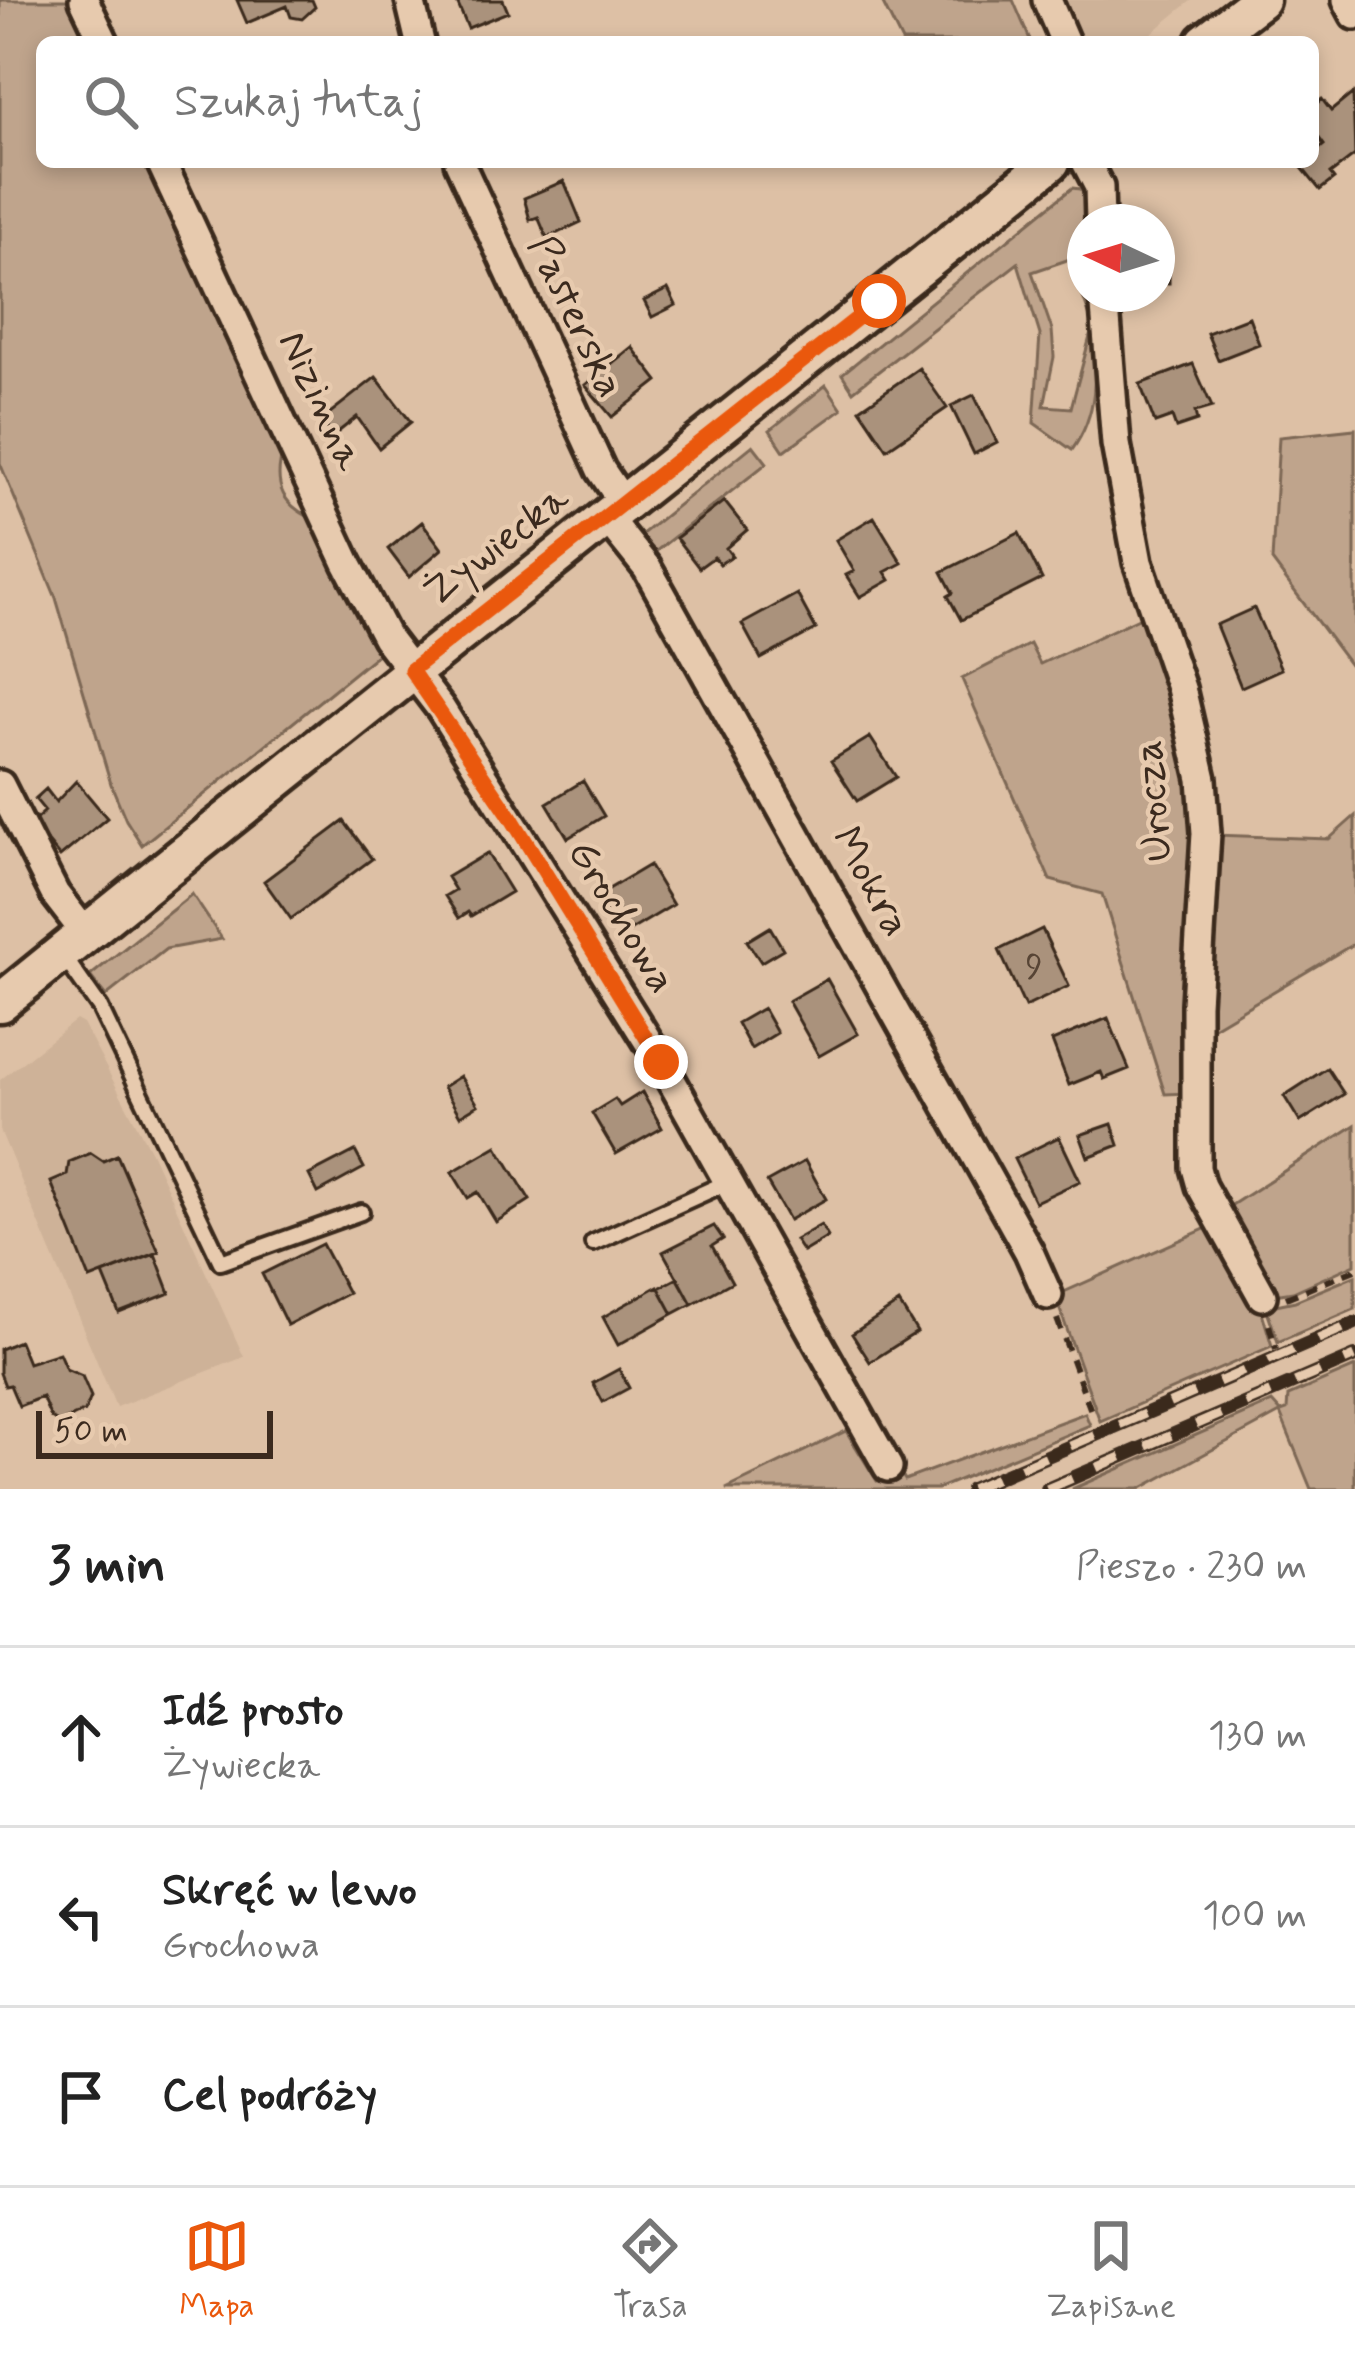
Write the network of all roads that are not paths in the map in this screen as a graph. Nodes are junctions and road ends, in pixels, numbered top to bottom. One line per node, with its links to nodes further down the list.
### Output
1 (84, 0): 7 (street)
2 (410, 0): 8 (street)
3 (1046, 0): 9 (street)
4 (1260, 0): 10 (main road)
5 (1347, 0): 6 (street)
6 (1355, 15)
7 (101, 36)
8 (419, 36)
9 (1062, 36)
10 (1213, 36)
11 (164, 168): 18 (street, Nizinna)
12 (462, 168): 17 (street, Pasterska)
13 (1044, 168): 17 (main road, Żywiecka)
14 (1089, 168): 15 (street)
15 (1099, 204)
16 (1105, 312): 26 (street, Urocza)
17 (615, 511): 18 (main road, Żywiecka); 25 (street, Mokra)
18 (411, 670): 20 (main road, Żywiecka); 22 (street, Grochowa)
19 (0, 785): 20 (street)
20 (74, 944): 21 (main road, Żywiecka); 23 (lane)
21 (0, 1003)
22 (728, 1182): 24 (lane); 27 (street, Grochowa)
23 (361, 1212)
24 (593, 1243)
25 (1048, 1295)
26 (1262, 1296)
27 (888, 1467)

